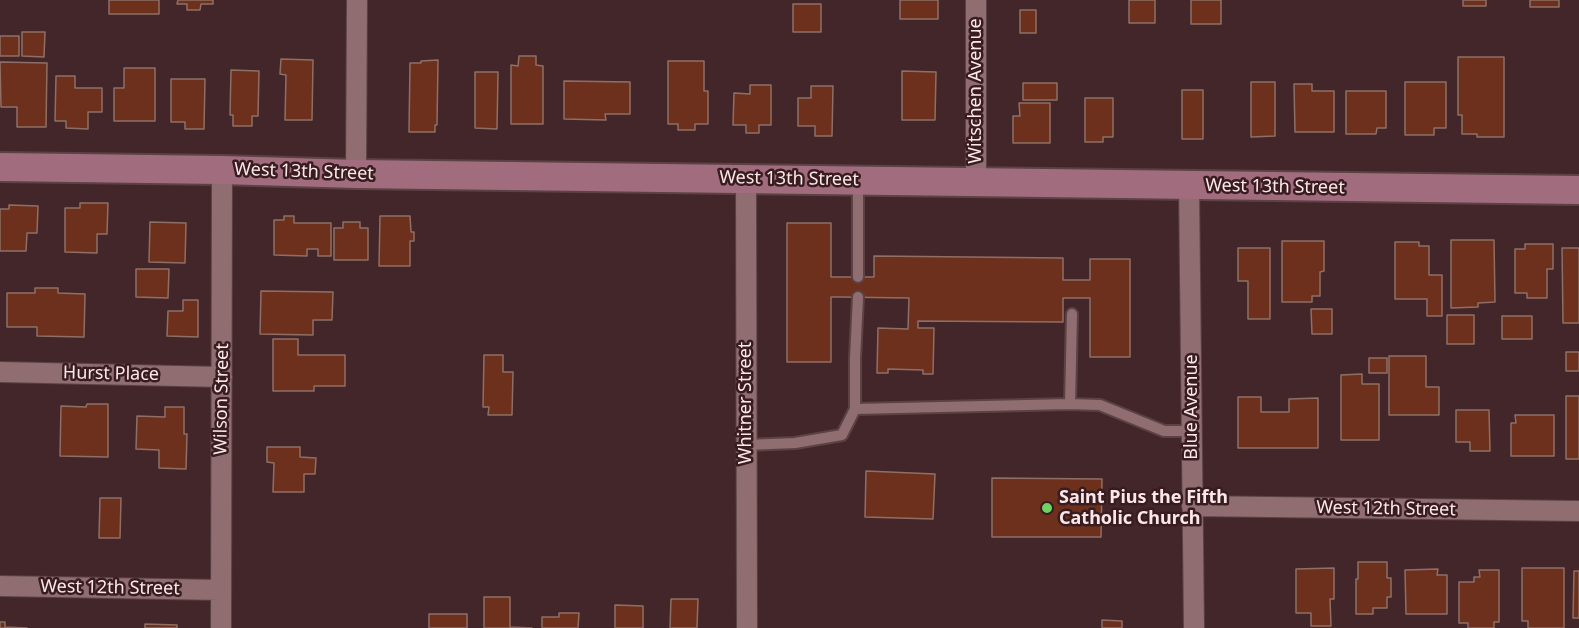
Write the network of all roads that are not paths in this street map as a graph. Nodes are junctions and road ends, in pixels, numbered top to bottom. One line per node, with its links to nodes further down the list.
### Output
1 (357, 0): 5 (street)
2 (976, 0): 8 (street, Witschen Avenue)
3 (0, 167): 4 (street, West 13th Street)
4 (222, 170): 5 (street, West 13th Street); 15 (street, Wilson Street)
5 (356, 174): 6 (street, West 13th Street)
6 (746, 179): 7 (street, West 13th Street); 19 (street, Whitner Street)
7 (858, 181): 8 (street, West 13th Street); 11 (lane)
8 (976, 183): 9 (street, West 13th Street)
9 (1190, 186): 10 (street, West 13th Street); 18 (street, Blue Avenue)
10 (1579, 190)
11 (858, 277)
12 (858, 297): 17 (lane)
13 (1072, 314): 16 (lane)
14 (0, 372): 15 (street, Hurst Place)
15 (222, 377): 23 (street, Wilson Street)
16 (1070, 404): 17 (lane); 18 (lane)
17 (855, 409): 19 (lane)
18 (1192, 431): 20 (street, Blue Avenue)
19 (746, 445): 25 (street, Whitner Street)
20 (1192, 506): 21 (street, West 12th Street); 26 (street, Blue Avenue)
21 (1579, 511)
22 (0, 586): 23 (street, West 12th Street)
23 (220, 590): 24 (street, Wilson Street)
24 (221, 628)
25 (747, 628)
26 (1194, 628)

